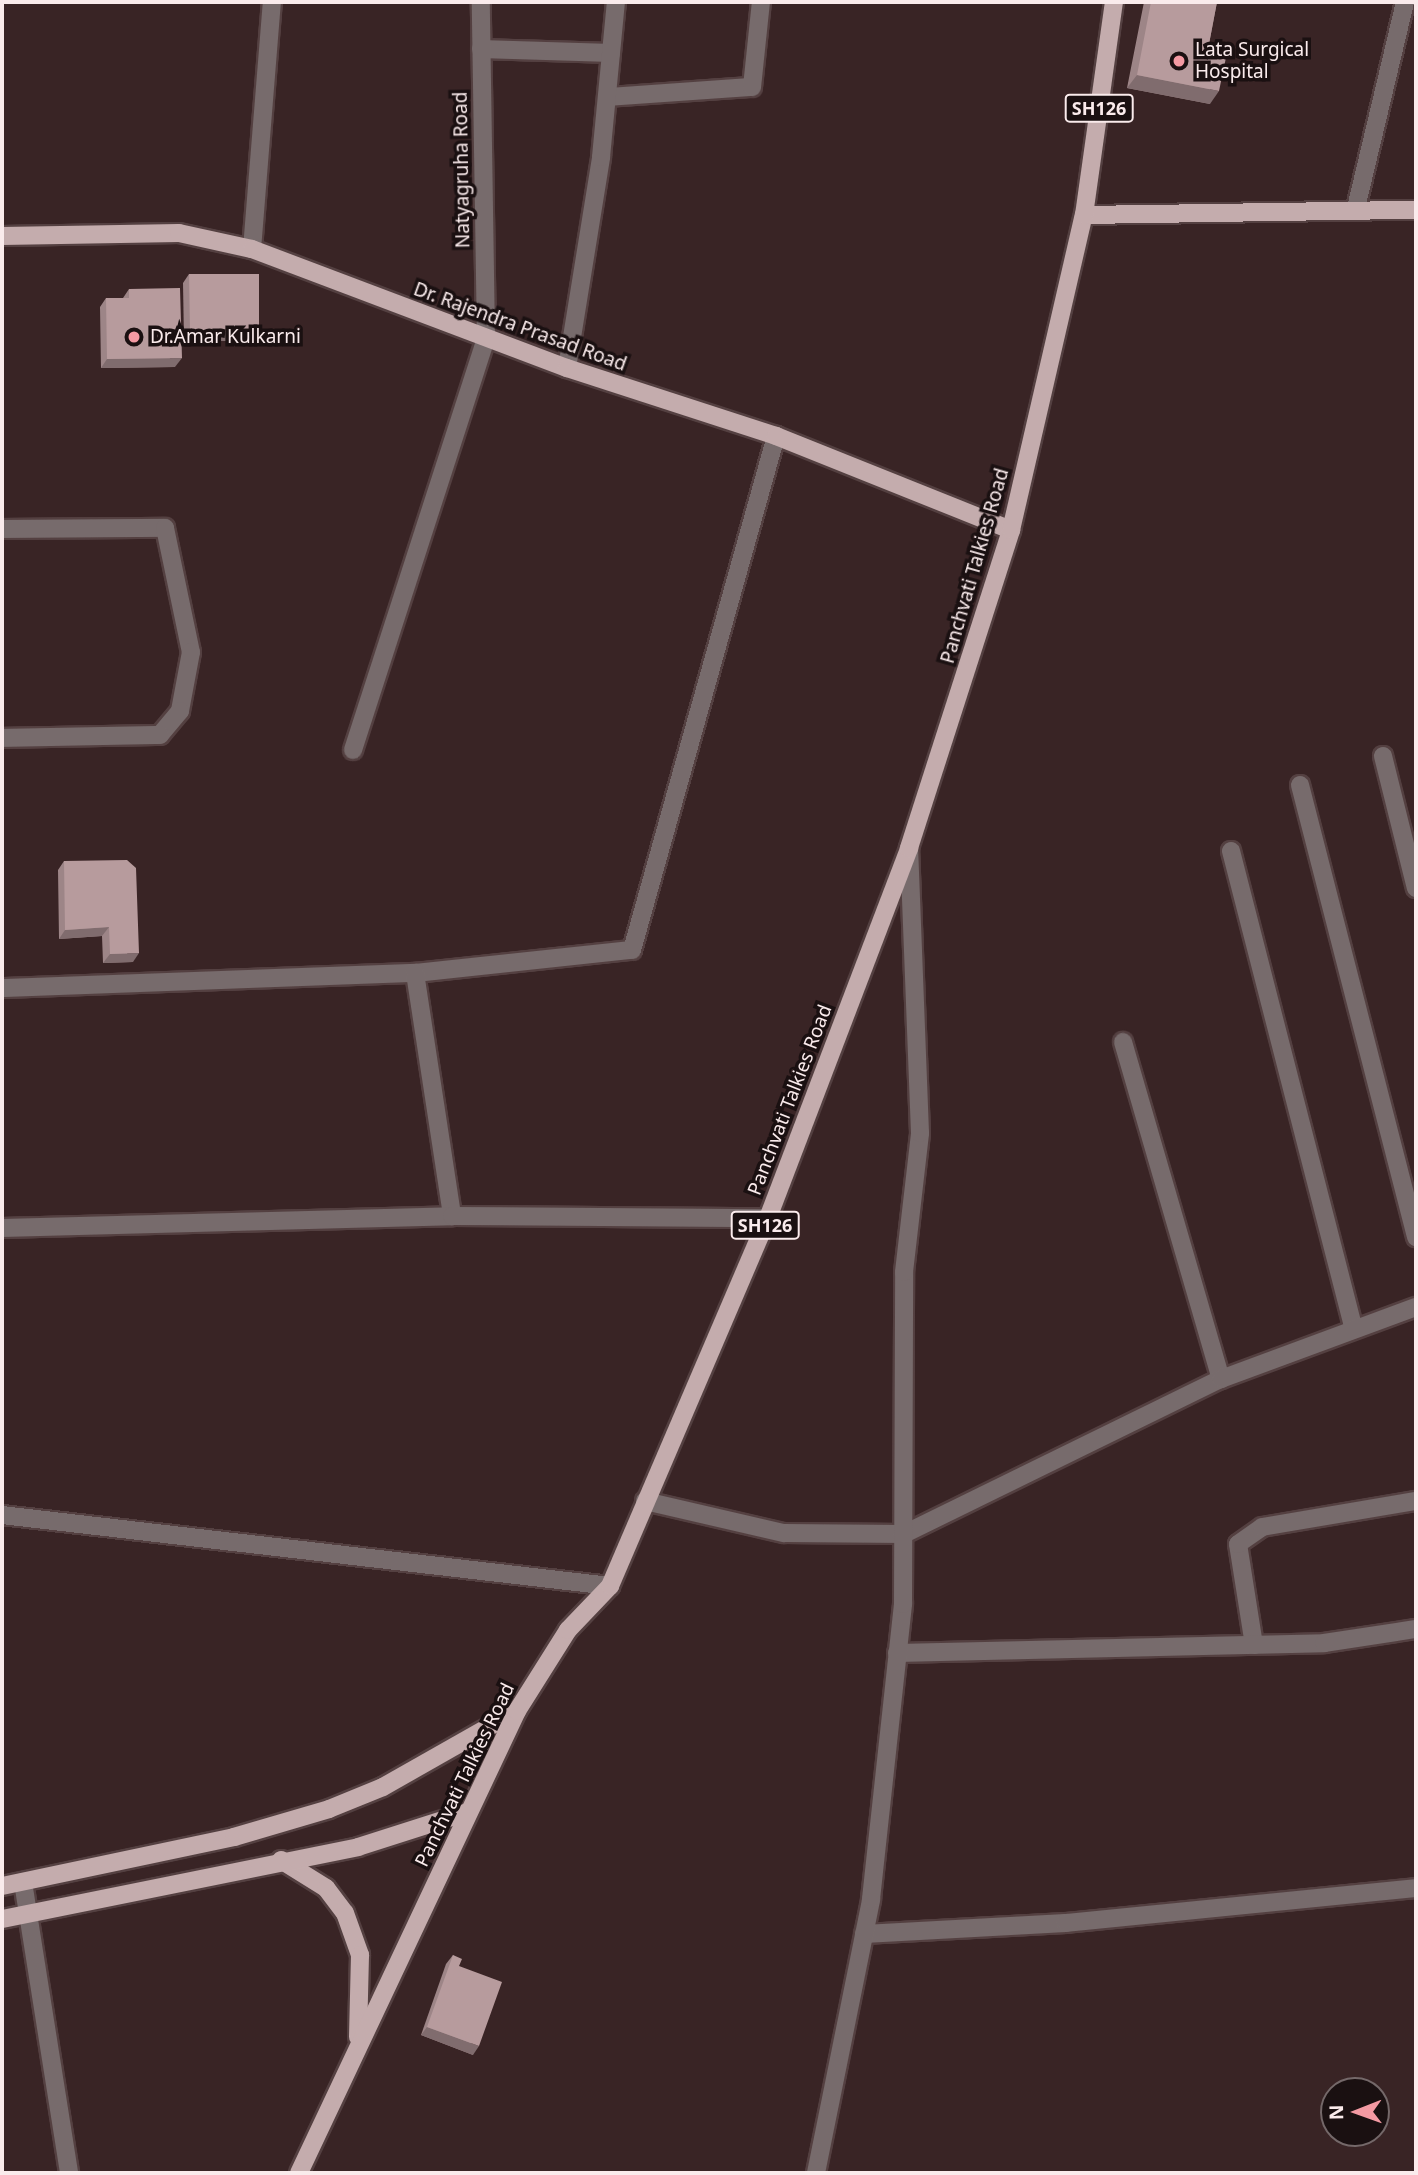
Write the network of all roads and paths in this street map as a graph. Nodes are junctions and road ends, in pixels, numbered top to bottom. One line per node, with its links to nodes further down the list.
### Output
1 (272, 2): 14 (street)
2 (481, 2): 7 (street, Natyagruha Road)
3 (616, 2): 8 (street)
4 (761, 2): 9 (street)
5 (1115, 2): 12 (main road, SH126)
6 (1405, 2): 10 (street)
7 (481, 49): 8 (street); 15 (street, Natyagruha Road)
8 (611, 53): 9 (street)
9 (608, 97): 16 (street)
10 (1356, 208): 11 (main road); 12 (main road)
11 (1416, 210)
12 (1084, 215): 19 (main road, Panchvati Talkies Road / SH126)
13 (2, 236): 14 (main road, Dr. Rajendra Prasad Road)
14 (252, 249): 15 (main road, Dr. Rajendra Prasad Road)
15 (486, 338): 16 (main road, Dr. Rajendra Prasad Road); 21 (street, Natyagruha Road)
16 (567, 368): 17 (main road, Dr. Rajendra Prasad Road)
17 (776, 436): 19 (main road, Dr. Rajendra Prasad Road); 27 (street)
18 (2, 529): 20 (street)
19 (1011, 530): 24 (main road, Panchvati Talkies Road / SH126)
20 (2, 738)
21 (353, 750)
22 (1383, 756): 26 (street)
23 (1300, 785): 33 (street)
24 (909, 848): 31 (main road, Panchvati Talkies Road / SH126); 40 (street)
25 (1231, 851): 35 (street)
26 (1416, 888)
27 (415, 973): 28 (street); 30 (street)
28 (2, 988)
29 (1123, 1042): 36 (street)
30 (452, 1216): 31 (street); 32 (street)
31 (768, 1218): 37 (main road, Panchvati Talkies Road / SH126)
32 (2, 1228)
33 (1416, 1237)
34 (1416, 1307): 35 (street)
35 (1353, 1327): 36 (street)
36 (1221, 1379): 40 (street)
37 (645, 1500): 40 (street); 41 (main road, Panchvati Talkies Road / SH126)
38 (1416, 1500): 43 (street)
39 (2, 1515): 41 (street)
40 (904, 1534): 44 (street)
41 (610, 1586): 45 (main road, Panchvati Talkies Road / SH126)
42 (1416, 1629): 43 (street)
43 (1254, 1645): 44 (street)
44 (897, 1653): 53 (street)
45 (517, 1711): 46 (main road, Panchvati Talkies Road / SH126); 48 (main road)
46 (468, 1812): 47 (main road); 54 (main road, Panchvati Talkies Road / SH126)
47 (281, 1860): 51 (main road); 54 (main road)
48 (23, 1882): 49 (main road); 51 (street)
49 (2, 1886)
50 (1416, 1888): 53 (street)
51 (28, 1914): 52 (main road); 55 (street)
52 (2, 1919)
53 (864, 1934): 57 (street)
54 (357, 2048): 56 (main road, Panchvati Talkies Road / SH126)
55 (69, 2173)
56 (299, 2173)
57 (816, 2173)

